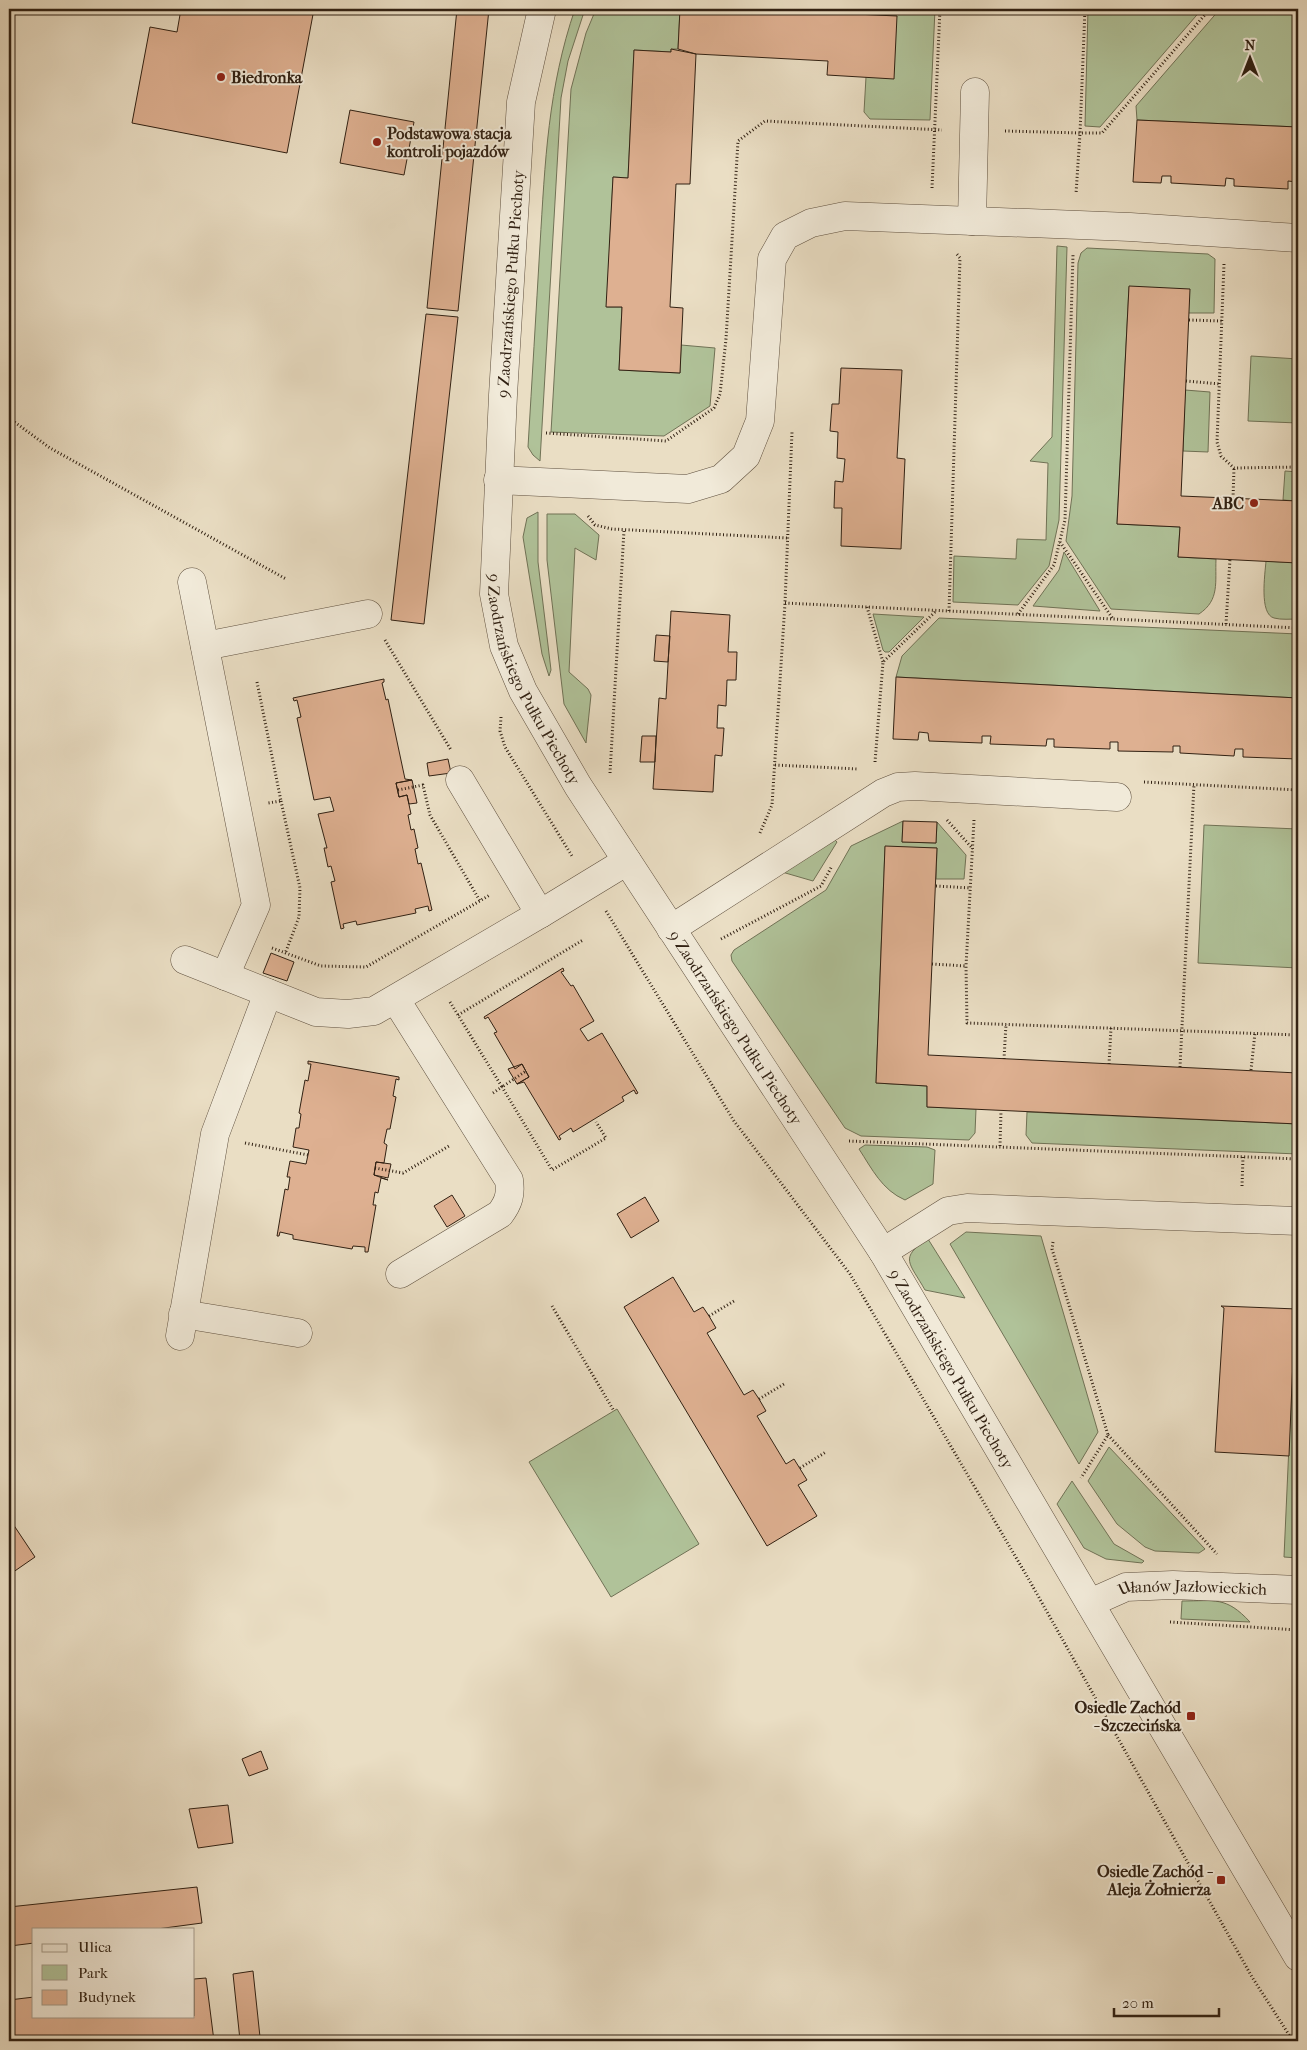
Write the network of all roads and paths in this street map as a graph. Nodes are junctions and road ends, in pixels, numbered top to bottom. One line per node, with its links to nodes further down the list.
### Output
1 (542, 9): 19 (street, 9 Zaodrzańskiego Pułku Piechoty)
2 (940, 9): 6 (path)
3 (1085, 9): 4 (path)
4 (1210, 9)
5 (975, 92): 7 (street)
6 (930, 219): 7 (street); 19 (street); 31 (path)
7 (972, 221): 8 (street)
8 (1074, 226): 9 (street); 24 (path)
9 (1226, 232): 10 (street); 12 (path)
10 (1298, 238)
11 (1188, 320): 12 (path)
12 (1222, 321): 14 (path)
13 (1186, 381): 14 (path)
14 (1220, 384): 18 (path)
15 (9, 418): 26 (path)
16 (792, 430): 23 (path)
17 (1298, 467): 18 (path)
18 (1234, 468): 20 (path)
19 (498, 480): 56 (street, 9 Zaodrzańskiego Pułku Piechoty)
20 (1233, 498)
21 (586, 513): 22 (path)
22 (624, 530): 23 (path); 42 (path)
23 (788, 538): 28 (path)
24 (1060, 541): 33 (path); 34 (path)
25 (1230, 559): 35 (path)
26 (286, 579)
27 (192, 582): 37 (street)
28 (785, 603): 29 (path); 54 (path)
29 (867, 607): 30 (path); 38 (path)
30 (937, 610): 31 (path); 38 (path)
31 (949, 611): 33 (path)
32 (368, 614): 37 (street); 40 (path)
33 (1018, 614): 34 (path)
34 (1113, 619): 35 (path)
35 (1226, 624): 36 (path)
36 (1298, 628)
37 (205, 646): 51 (street)
38 (883, 662): 41 (path)
39 (257, 682): 50 (path)
40 (457, 767): 58 (street)
41 (875, 770)
42 (609, 776)
43 (432, 783): 45 (path)
44 (1194, 784): 77 (path)
45 (422, 785): 47 (path); 61 (path)
46 (975, 789): 49 (street); 55 (path); 63 (street)
47 (398, 790)
48 (1298, 792): 53 (path)
49 (1118, 797)
50 (281, 801): 51 (path); 67 (path)
51 (238, 810): 64 (street)
52 (943, 814): 55 (path)
53 (1296, 829)
54 (758, 836)
55 (973, 850): 60 (path)
56 (627, 861): 62 (street); 63 (street, 9 Zaodrzańskiego Pułku Piechoty)
57 (834, 862): 65 (path)
58 (518, 878): 61 (path); 62 (street)
59 (936, 886): 60 (path)
60 (970, 888): 70 (path)
61 (480, 901): 67 (path)
62 (540, 914): 73 (street)
63 (671, 929): 95 (street, 9 Zaodrzańskiego Pułku Piechoty)
64 (243, 936): 67 (path); 71 (street)
65 (721, 939)
66 (584, 940): 74 (path)
67 (285, 954)
68 (185, 960): 71 (street)
69 (932, 964): 70 (path)
70 (966, 966): 75 (path)
71 (225, 976): 72 (street)
72 (268, 993): 73 (street); 87 (street)
73 (396, 1000): 85 (street)
74 (458, 1015)
75 (1006, 1024): 76 (path); 80 (path)
76 (1111, 1028): 77 (path); 81 (path)
77 (1180, 1030): 78 (path); 82 (path)
78 (1255, 1034): 79 (path); 83 (path)
79 (1298, 1035)
80 (1004, 1059)
81 (1109, 1064)
82 (1180, 1067)
83 (1251, 1070)
84 (1001, 1111): 89 (path)
85 (471, 1120): 86 (path); 92 (path); 96 (street)
86 (596, 1122)
87 (215, 1134): 90 (path); 100 (street)
88 (845, 1141): 89 (path)
89 (1000, 1146): 91 (path)
90 (308, 1154)
91 (1298, 1159)
92 (375, 1168)
93 (1298, 1221): 95 (street)
94 (1052, 1249): 104 (path)
95 (883, 1252): 110 (street, 9 Zaodrzańskiego Pułku Piechoty)
96 (400, 1274)
97 (734, 1301): 99 (path)
98 (552, 1306): 103 (path)
99 (709, 1316)
100 (298, 1333)
101 (784, 1384): 102 (path)
102 (759, 1400)
103 (614, 1411)
104 (1108, 1435): 107 (path); 108 (path)
105 (826, 1452): 106 (path)
106 (800, 1468)
107 (1081, 1478)
108 (1222, 1560)
109 (1298, 1590): 110 (street, Ułanów Jazłowieckich)
110 (1090, 1603): 113 (street, 9 Zaodrzańskiego Pułku Piechoty)
111 (1170, 1622): 112 (path)
112 (1298, 1630)
113 (1298, 1957)

